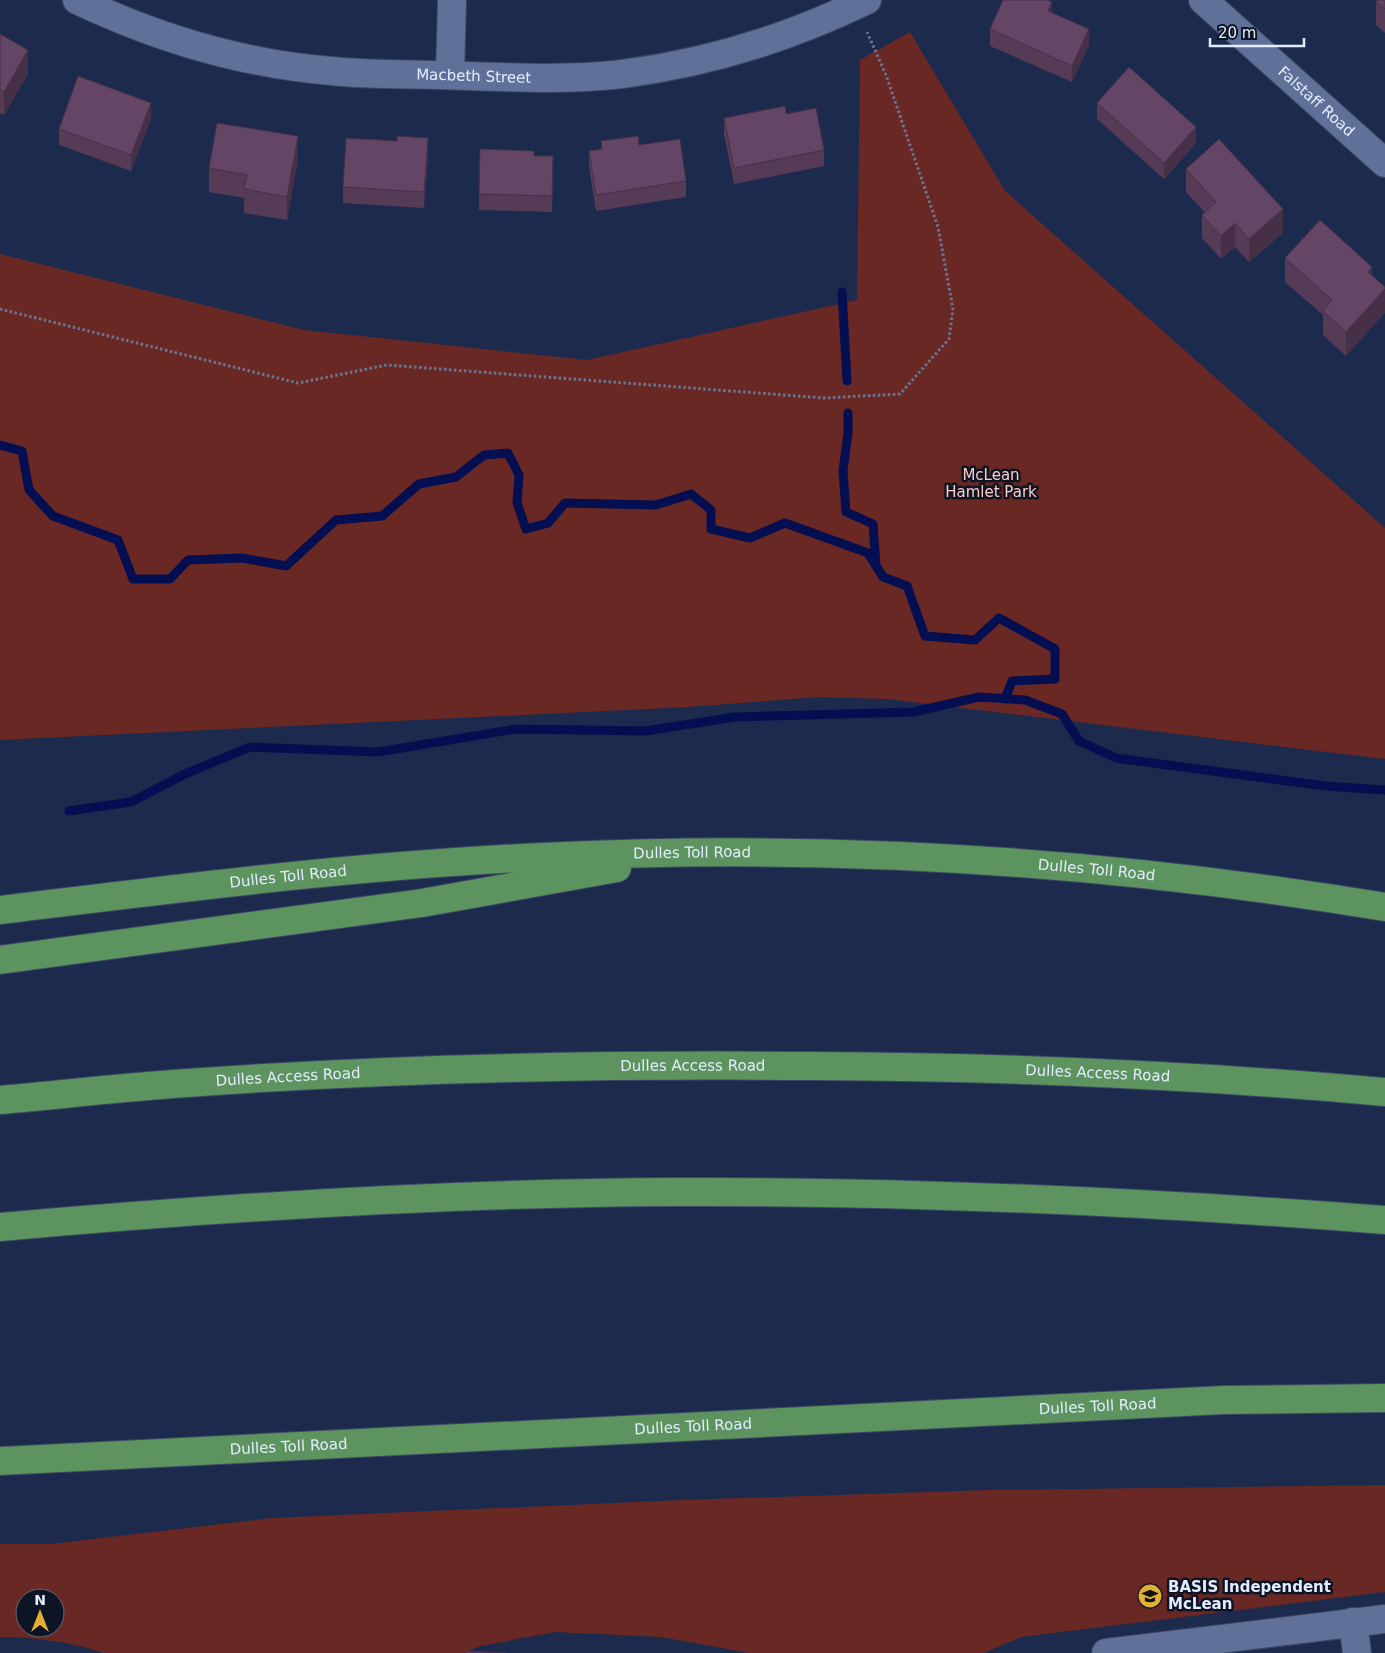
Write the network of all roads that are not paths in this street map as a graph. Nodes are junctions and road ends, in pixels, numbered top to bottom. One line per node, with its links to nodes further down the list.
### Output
1 (77, 0): 5 (street, Macbeth Street)
2 (452, 0): 5 (street)
3 (1203, 0): 6 (street, Falstaff Road)
4 (860, 4): 5 (street, Macbeth Street)
5 (450, 75)
6 (1385, 163)
7 (707, 852): 8 (highway, Dulles Toll Road); 9 (highway, Dulles Toll Road); 10 (highway)
8 (1385, 907)
9 (0, 910)
10 (0, 960)
11 (1385, 1092): 12 (highway, Dulles Access Road)
12 (0, 1100)
13 (1385, 1220): 14 (highway)
14 (0, 1227)
15 (1385, 1398): 16 (highway, Dulles Toll Road)
16 (0, 1461)
17 (1385, 1619): 18 (street)
18 (1353, 1622): 19 (street); 20 (street)
19 (1106, 1653)
20 (1357, 1653)

